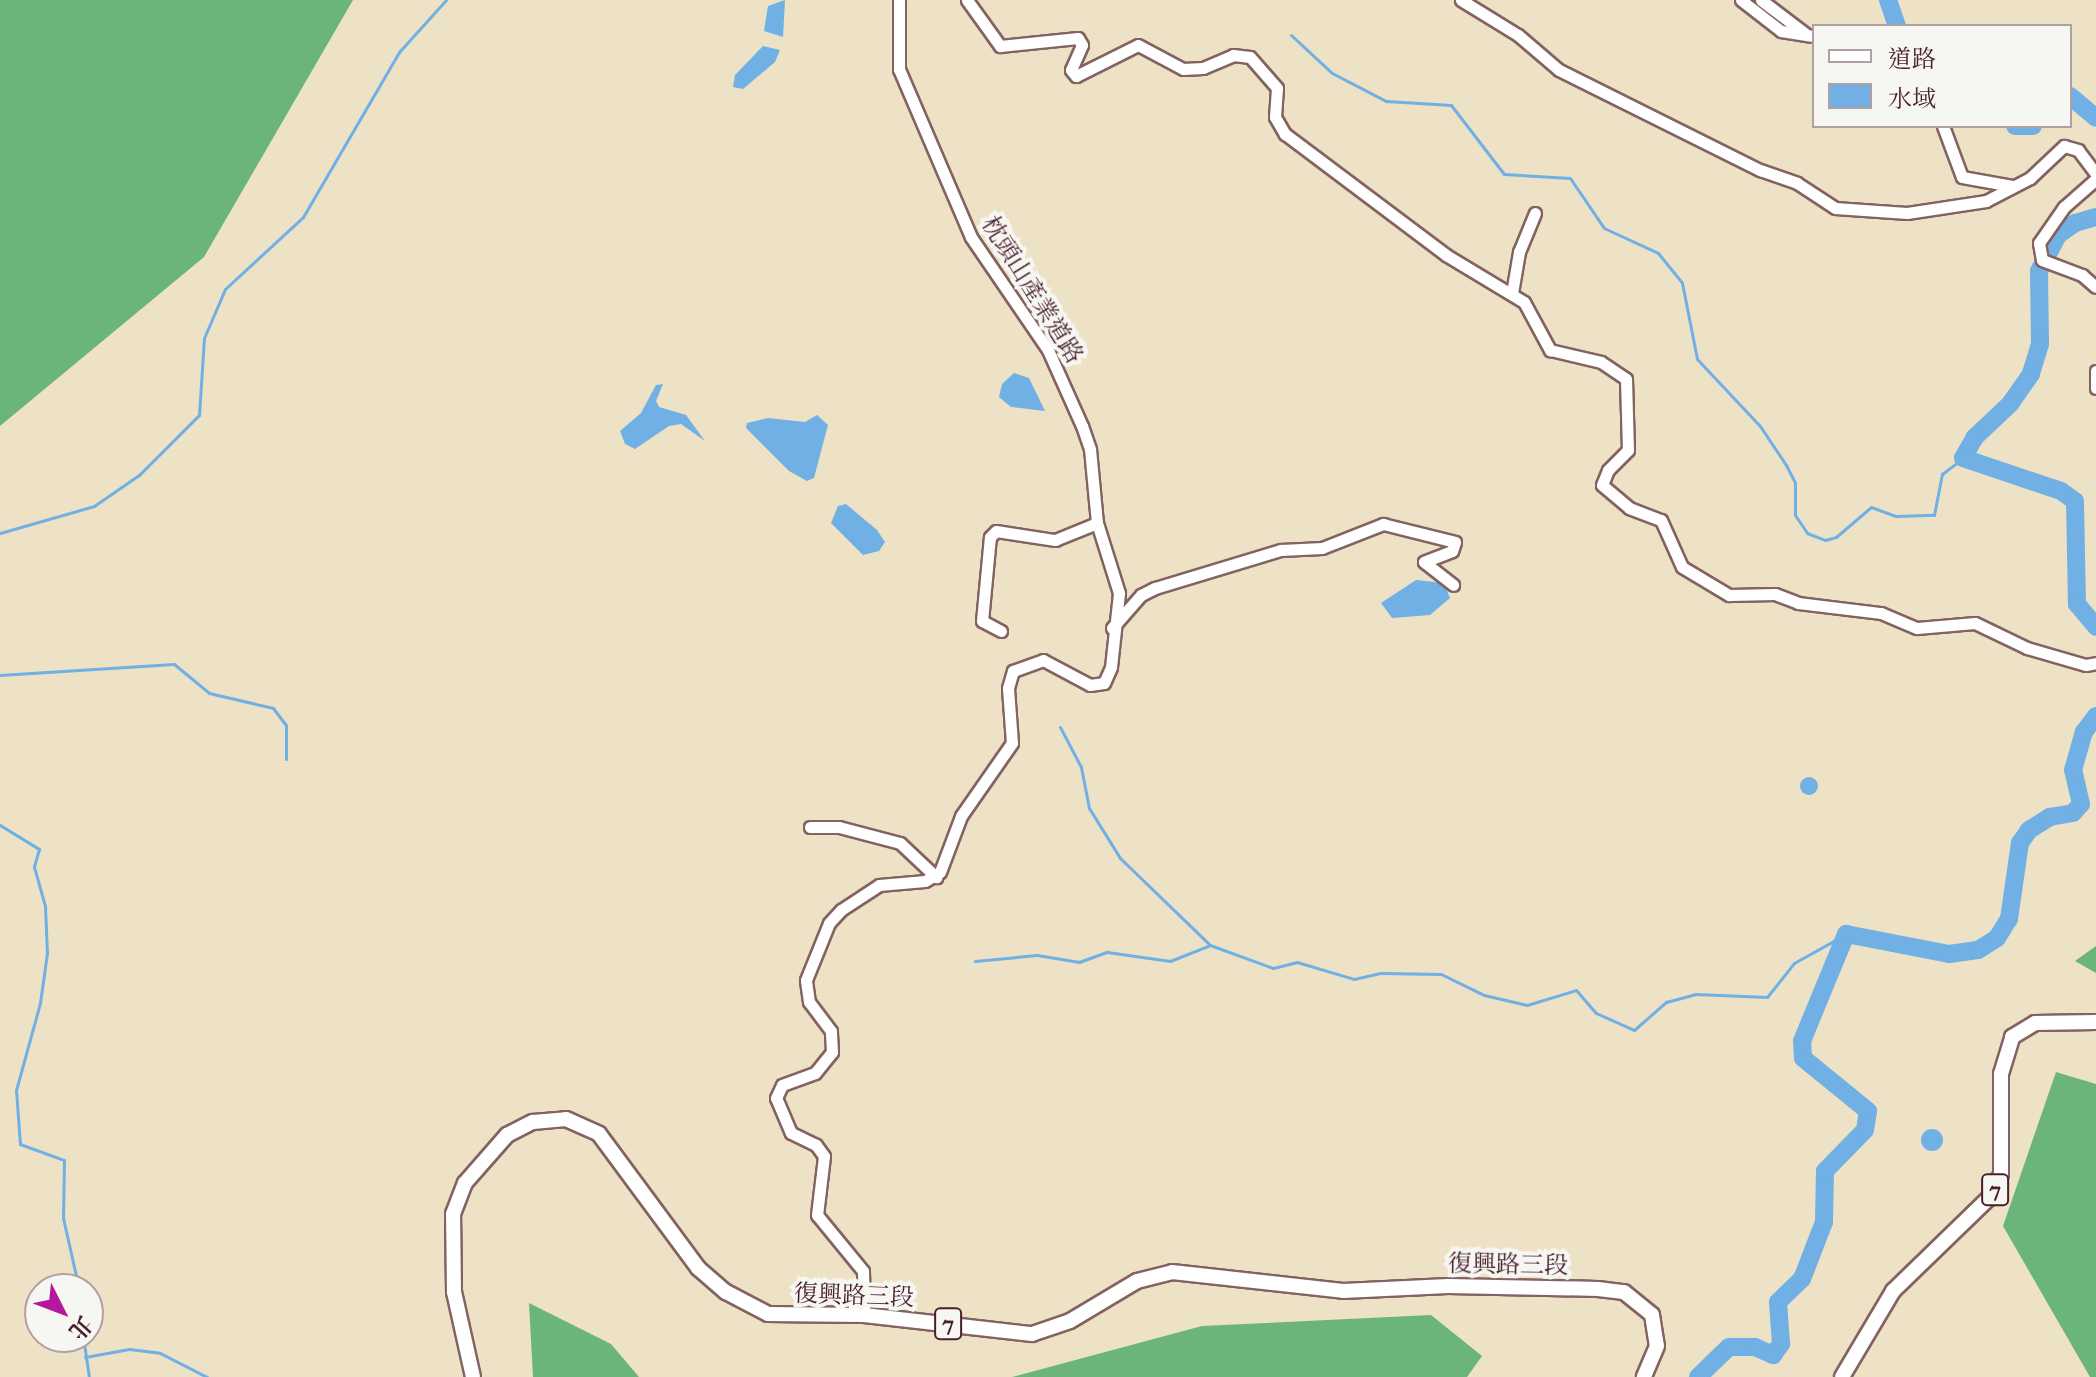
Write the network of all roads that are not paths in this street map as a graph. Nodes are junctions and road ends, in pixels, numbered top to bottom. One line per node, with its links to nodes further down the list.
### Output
1 (899, 0): 17 (street, 枕頭山產業道路)
2 (967, 0): 7 (street)
3 (978, 0): 7 (street)
4 (1461, 0): 11 (street)
5 (1741, 0): 8 (street)
6 (1761, 0): 8 (street)
7 (985, 21): 14 (street)
8 (1812, 37)
9 (1944, 128): 11 (street)
10 (2096, 177): 11 (street); 13 (street)
11 (2017, 186)
12 (1535, 213): 14 (street)
13 (2096, 287)
14 (1512, 293): 21 (street)
15 (2096, 371): 16 (street)
16 (2096, 388)
17 (1097, 523): 19 (street, 枕頭山產業道路); 20 (street)
18 (1453, 585): 19 (street)
19 (1112, 628): 23 (street, 枕頭山產業道路)
20 (1001, 631)
21 (2096, 663)
22 (810, 827): 23 (street)
23 (936, 877): 25 (street)
24 (2096, 1022): 28 (main road, 7)
25 (864, 1315): 26 (main road, 復興路三段 / 7); 27 (main road, 復興路三段 / 7)
26 (473, 1377)
27 (1644, 1377)
28 (1842, 1377)

